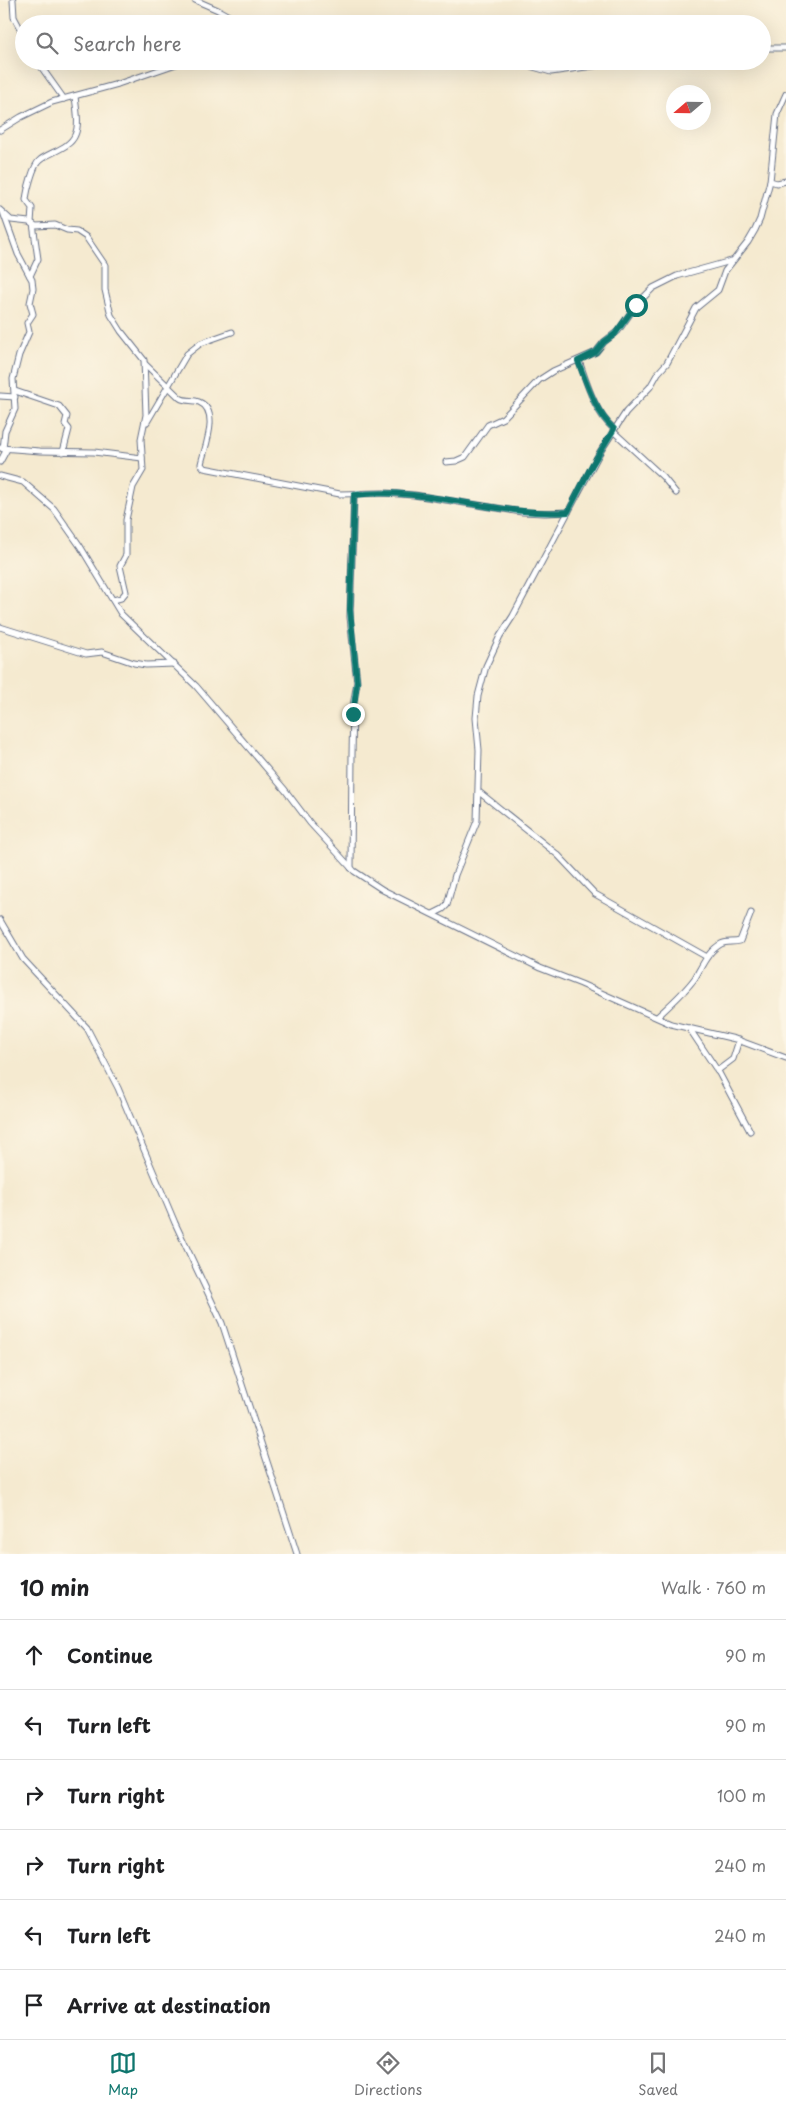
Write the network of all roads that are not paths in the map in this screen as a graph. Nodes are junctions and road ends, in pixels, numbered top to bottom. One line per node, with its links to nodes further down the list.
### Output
1 (13, 0): 4 (street)
2 (195, 0): 3 (street)
3 (227, 15)
4 (15, 19)
5 (771, 48): 6 (street)
6 (786, 48)
7 (43, 70): 13 (street)
8 (157, 70): 12 (street)
9 (543, 70): 10 (street)
10 (564, 70)
11 (786, 94): 15 (street)
12 (75, 96): 13 (street); 19 (street)
13 (64, 99): 14 (street)
14 (0, 130)
15 (770, 181): 16 (street); 20 (street)
16 (786, 181)
17 (0, 210): 18 (street)
18 (4, 215): 19 (street); 21 (street)
19 (32, 223): 21 (street); 24 (street)
20 (732, 260): 23 (street); 29 (street)
21 (30, 276): 26 (street)
22 (232, 332): 25 (street)
23 (578, 361): 29 (street); 34 (street)
24 (145, 364): 25 (street); 28 (street)
25 (168, 385): 28 (street); 37 (street)
26 (15, 394): 27 (street); 30 (street); 31 (street)
27 (0, 396)
28 (145, 426): 32 (street)
29 (614, 430): 36 (street); 38 (street)
30 (3, 449): 31 (street); 33 (street)
31 (63, 452): 32 (street)
32 (142, 458): 39 (street)
33 (0, 462)
34 (446, 462)
35 (0, 476): 39 (street)
36 (676, 493)
37 (354, 495): 38 (street); 43 (street)
38 (568, 512): 42 (street)
39 (112, 600): 41 (street)
40 (0, 627): 41 (street)
41 (174, 664): 43 (street)
42 (479, 792): 45 (street); 47 (street)
43 (351, 868): 45 (street)
44 (751, 913): 47 (street)
45 (433, 914): 48 (street)
46 (0, 920): 54 (street)
47 (707, 957): 48 (street)
48 (657, 1017): 49 (street)
49 (689, 1028): 50 (street); 52 (street)
50 (739, 1040): 51 (street); 52 (street)
51 (786, 1058)
52 (717, 1071): 53 (street)
53 (750, 1131)
54 (297, 1554)

